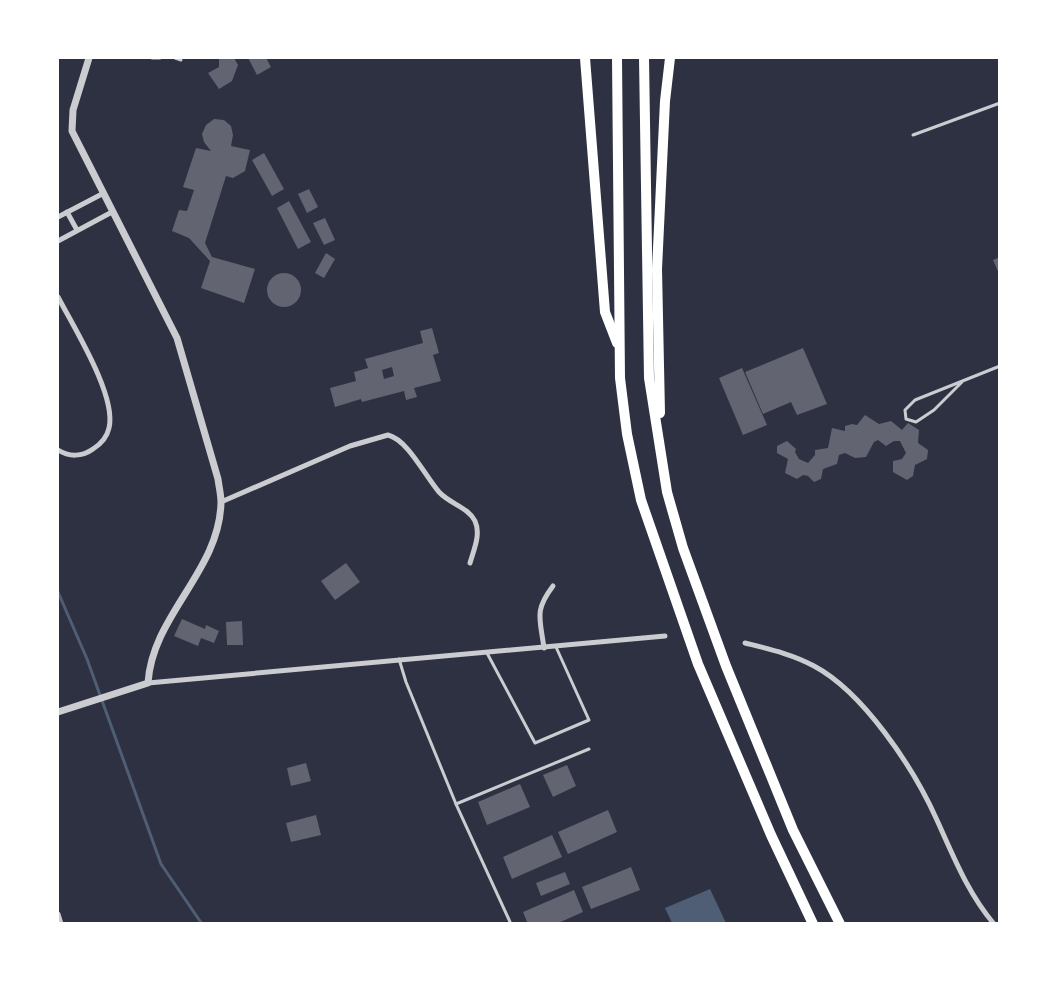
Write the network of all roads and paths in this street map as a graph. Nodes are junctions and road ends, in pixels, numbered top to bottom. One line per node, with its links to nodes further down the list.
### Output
1 (89, 58): 12 (street)
2 (152, 58): 3 (lane)
3 (160, 58)
4 (174, 58): 9 (lane)
5 (585, 58): 19 (highway)
6 (617, 58): 19 (highway)
7 (644, 58): 22 (highway)
8 (670, 58): 22 (highway)
9 (181, 60)
10 (1000, 103): 11 (lane)
11 (913, 135)
12 (104, 193): 13 (street); 14 (street)
13 (68, 212): 15 (street); 16 (street)
14 (112, 212): 16 (street); 24 (street)
15 (58, 217)
16 (77, 230): 17 (street)
17 (58, 240)
18 (58, 297): 23 (street)
19 (619, 346): 40 (highway)
20 (1000, 366): 21 (lane)
21 (962, 382): 21 (lane)
22 (659, 436): 41 (highway)
23 (58, 450)
24 (221, 502): 25 (street); 33 (street)
25 (470, 562)
26 (554, 586): 30 (street)
27 (665, 636): 29 (street)
28 (746, 643): 42 (street)
29 (556, 647): 30 (street); 31 (lane)
30 (544, 648): 31 (street)
31 (488, 653): 32 (street)
32 (399, 659): 33 (street); 36 (lane)
33 (148, 683): 34 (street)
34 (58, 712)
35 (589, 749): 36 (lane)
36 (456, 804): 39 (lane)
37 (58, 914): 38 (street)
38 (61, 924)
39 (511, 924)
40 (812, 924)
41 (840, 924)
42 (994, 924)

